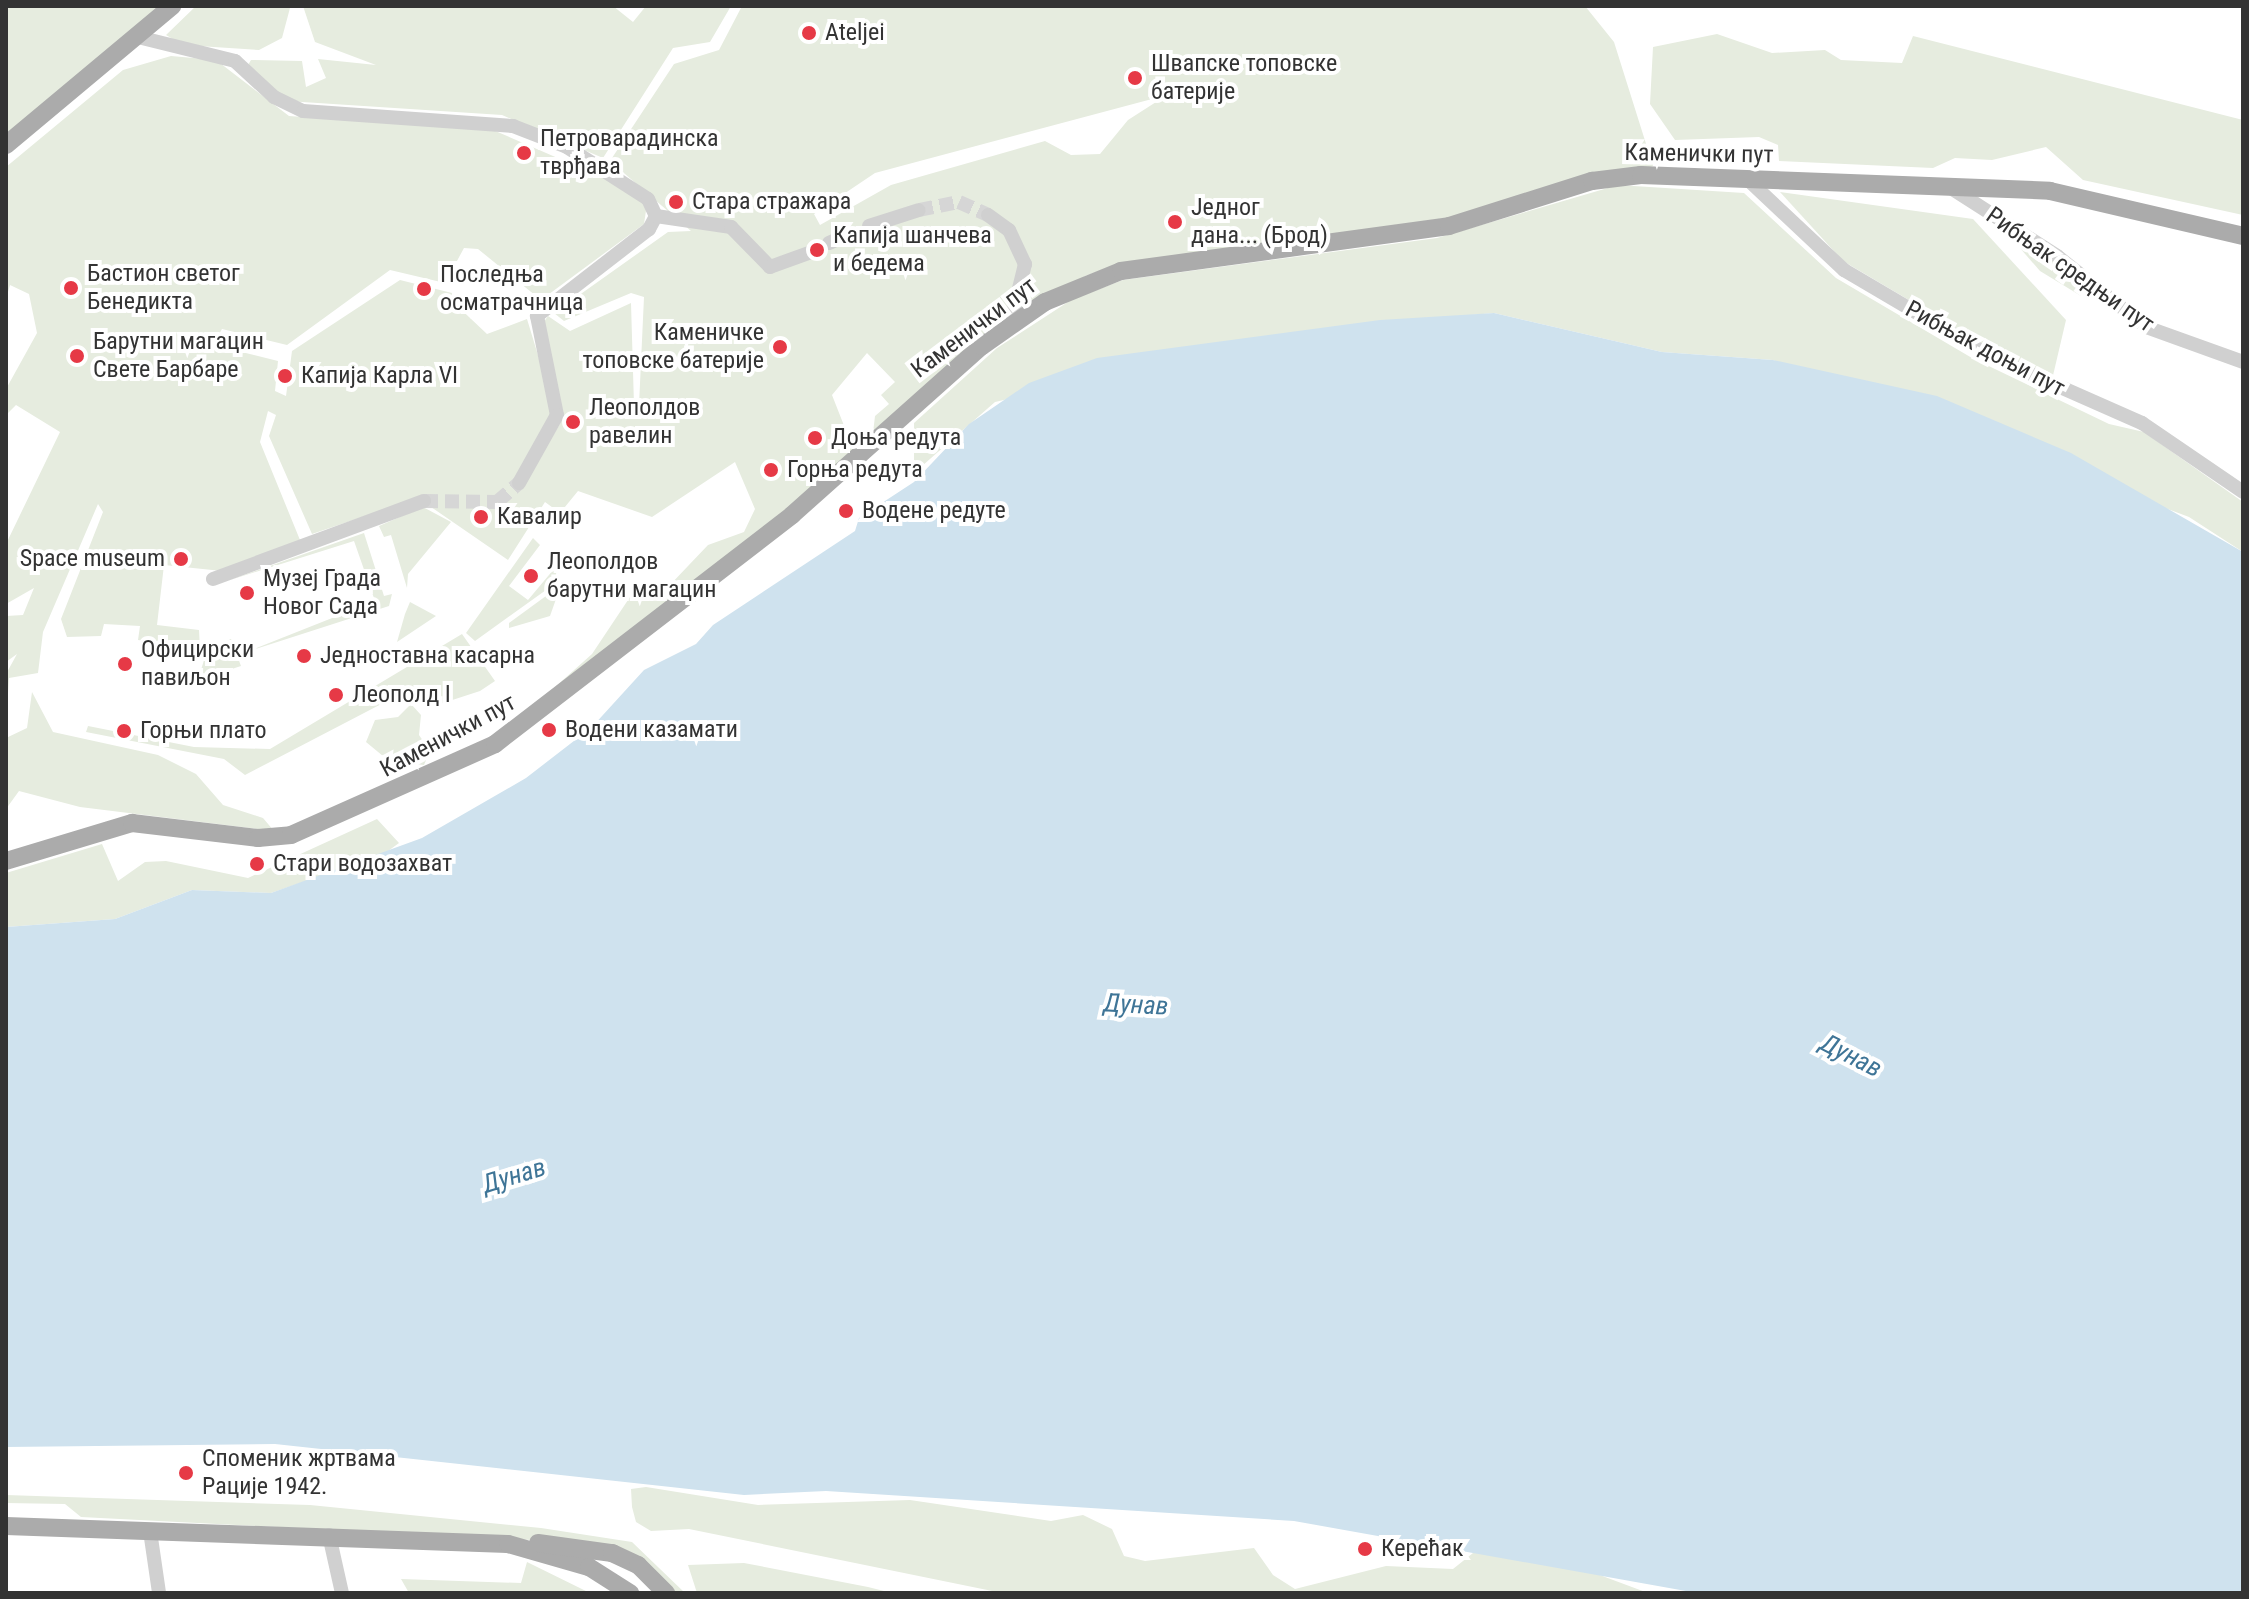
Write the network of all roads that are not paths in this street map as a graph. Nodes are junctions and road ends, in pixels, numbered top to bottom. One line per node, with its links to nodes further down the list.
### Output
1 (172, 6): 2 (main road)
2 (142, 38): 3 (main road); 8 (street)
3 (6, 145)
4 (1744, 177): 5 (main road, Каменички пут); 12 (main road, Каменички пут); 15 (street, Рибњак доњи пут)
5 (1947, 185): 11 (main road, Каменички пут); 13 (street, Рибњак средњи пут)
6 (919, 210): 9 (street)
7 (988, 215): 12 (street)
8 (656, 216): 10 (street); 14 (street)
9 (869, 226)
10 (849, 234)
11 (2243, 236)
12 (1010, 325): 18 (main road, Каменички пут)
13 (2243, 362)
14 (519, 483)
15 (2243, 492)
16 (424, 501): 17 (street)
17 (213, 579)
18 (6, 861)
19 (6, 1526): 20 (main road)
20 (150, 1531): 21 (main road); 23 (street)
21 (329, 1535): 22 (main road); 24 (street)
22 (508, 1544): 25 (main road); 26 (main road)
23 (159, 1593)
24 (342, 1593)
25 (630, 1593)
26 (666, 1593)

